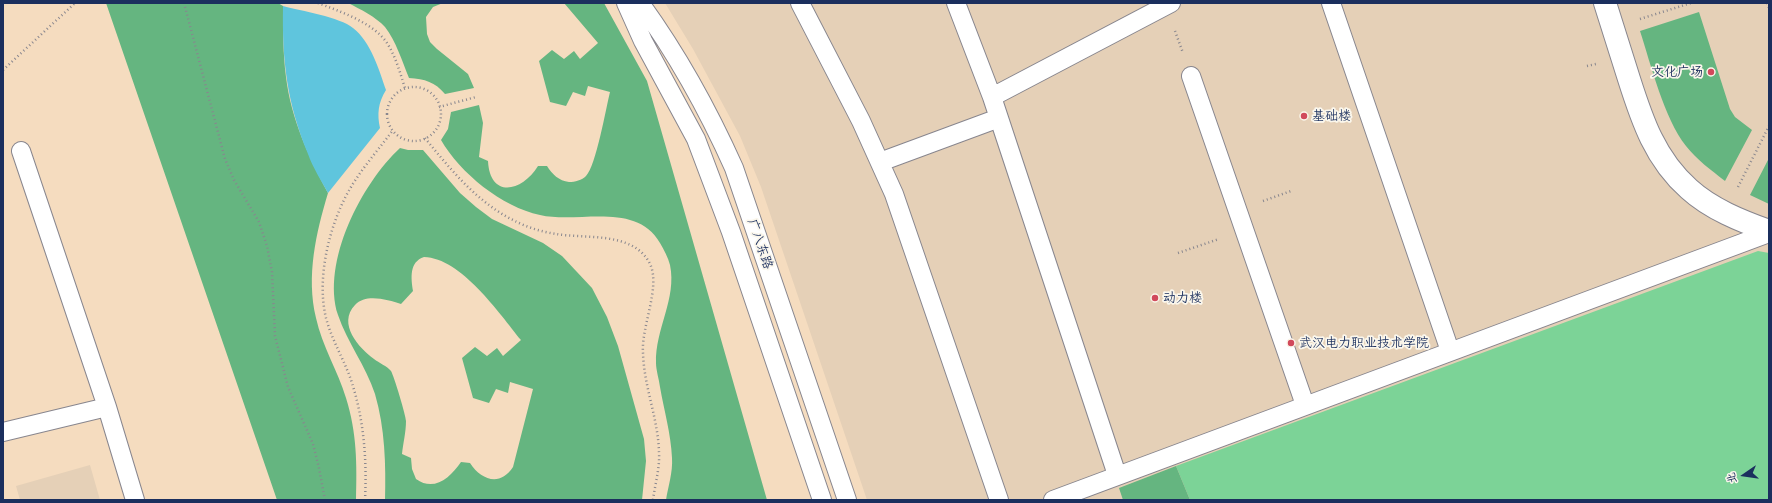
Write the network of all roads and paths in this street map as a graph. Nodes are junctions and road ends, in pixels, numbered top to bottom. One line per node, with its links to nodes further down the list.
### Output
1 (76, 3): 15 (path)
2 (184, 3): 39 (path)
3 (318, 3): 17 (path)
4 (626, 3): 42 (lane, 广八东路)
5 (640, 3): 43 (lane, 广八东路)
6 (800, 3): 26 (lane)
7 (956, 3): 19 (lane)
8 (1331, 3): 33 (lane)
9 (1605, 3): 14 (street)
10 (1691, 3): 14 (path)
11 (1768, 3): 13 (path)
12 (1169, 4): 16 (path); 19 (lane)
13 (1769, 8)
14 (1613, 28): 29 (street)
15 (3, 70)
16 (1191, 76): 28 (lane)
17 (405, 88): 20 (path); 23 (path)
18 (476, 97): 20 (path)
19 (992, 97): 21 (lane)
20 (439, 107): 24 (path)
21 (999, 118): 26 (lane); 37 (lane)
22 (1769, 126): 29 (path)
23 (393, 130): 24 (path); 40 (path)
24 (425, 138): 41 (path)
25 (21, 151): 35 (lane)
26 (880, 162): 44 (lane)
27 (1291, 191): 28 (path)
28 (1237, 209): 30 (lane)
29 (1724, 212): 31 (street)
30 (1245, 231): 32 (path); 34 (lane)
31 (1769, 232): 33 (lane)
32 (1178, 253)
33 (1450, 351): 34 (lane)
34 (1305, 405): 37 (lane)
35 (107, 407): 36 (lane); 38 (lane)
36 (3, 432)
37 (1117, 475): 45 (lane)
38 (136, 500)
39 (325, 500)
40 (365, 500)
41 (653, 500)
42 (822, 500)
43 (847, 500)
44 (999, 500)
45 (1053, 500)

